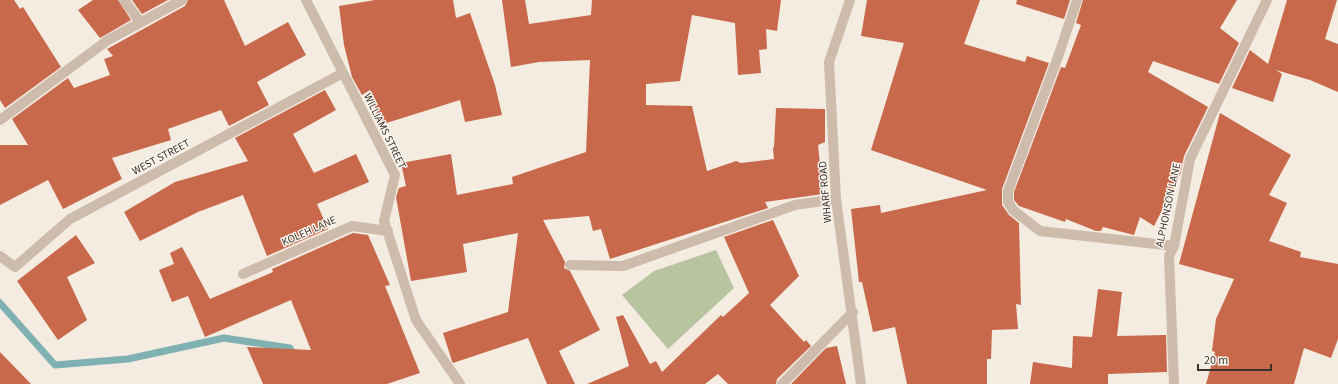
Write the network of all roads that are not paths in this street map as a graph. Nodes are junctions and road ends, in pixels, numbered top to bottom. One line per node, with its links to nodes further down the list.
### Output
1 (124, 0): 7 (street)
2 (182, 0): 7 (street)
3 (306, 0): 8 (street, WILLIAMS STREET)
4 (850, 0): 10 (street, WHARF ROAD)
5 (1077, 0): 12 (street)
6 (1267, 0): 12 (street, ALPHONSON LANE)
7 (140, 22): 9 (street)
8 (343, 73): 11 (street, WILLIAMS STREET); 13 (street, WEST STREET)
9 (0, 120)
10 (836, 199): 14 (street); 16 (street, WHARF ROAD)
11 (388, 230): 15 (street, KOLEH LANE); 17 (street, WILLIAMS STREET)
12 (1174, 246): 20 (street, ALPHONSON LANE)
13 (0, 256)
14 (570, 265)
15 (243, 274)
16 (853, 312): 18 (street); 19 (street, WHARF ROAD)
17 (460, 384)
18 (782, 384)
19 (861, 384)
20 (1174, 384)

